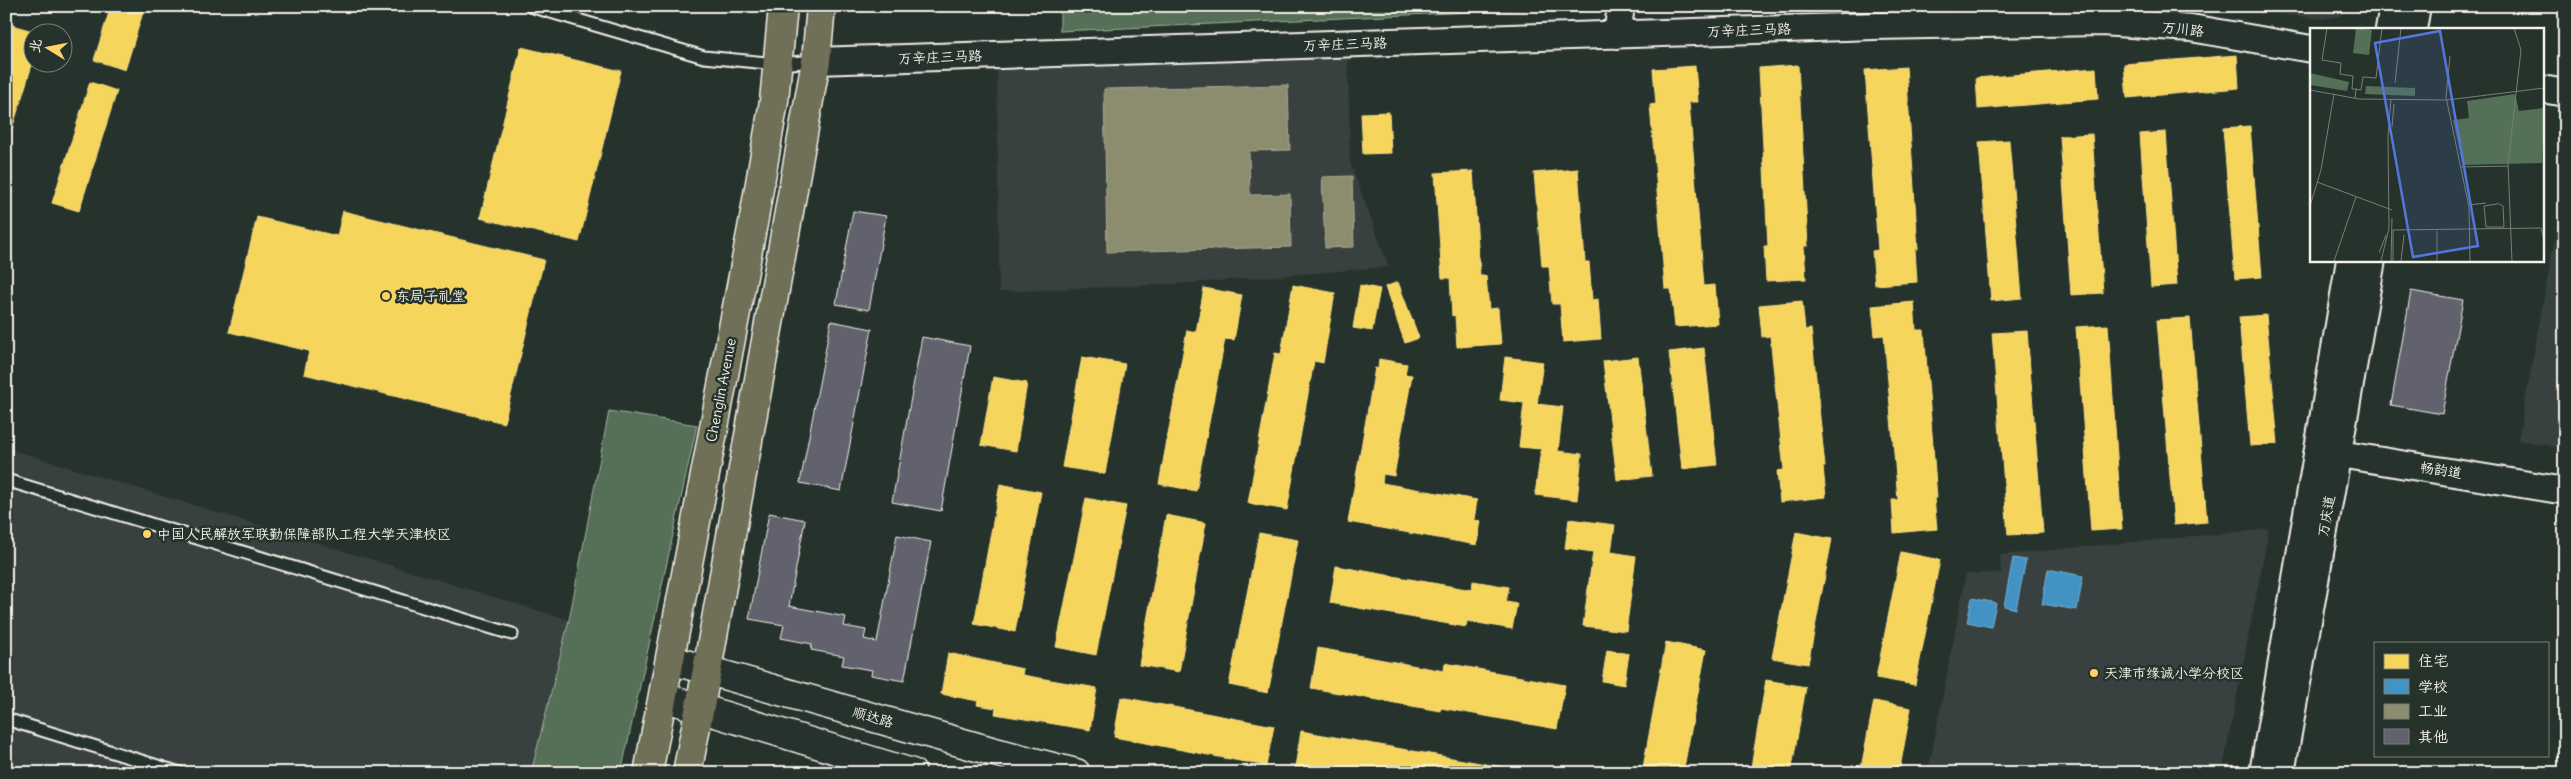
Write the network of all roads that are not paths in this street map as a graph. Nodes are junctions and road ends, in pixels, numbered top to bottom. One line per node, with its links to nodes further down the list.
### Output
1 (530, 6): 13 (lane)
2 (783, 6): 13 (main road, Chenglin Avenue)
3 (820, 6): 12 (main road)
4 (1622, 6): 10 (street)
5 (2393, 6): 8 (street)
6 (2416, 6): 9 (street)
7 (1874, 26): 10 (street, 万辛庄三马路); 11 (street, 万川路)
8 (2389, 28)
9 (2412, 28)
10 (1617, 35): 12 (street, 万辛庄三马路)
11 (2310, 49)
12 (816, 61): 13 (lane); 23 (main road)
13 (778, 64): 22 (main road, Chenglin Avenue)
14 (2544, 89): 15 (street)
15 (2565, 93)
16 (2350, 261): 18 (street, 万庆道)
17 (2372, 261): 18 (street, 万庆道)
18 (2328, 452): 20 (street, 畅韵道); 32 (street, 万庆道); 33 (street, 万庆道)
19 (6, 480): 21 (lane)
20 (2565, 491)
21 (512, 634)
22 (671, 660): 23 (main road, 顺达路); 24 (main road, Chenglin Avenue)
23 (707, 670): 25 (main road); 31 (main road, 顺达路)
24 (663, 698): 25 (main road); 28 (main road, Chenglin Avenue)
25 (699, 709): 29 (main road); 30 (main road)
26 (6, 719): 27 (lane)
27 (180, 773)
28 (648, 773)
29 (686, 773)
30 (912, 773)
31 (1076, 773)
32 (2263, 773)
33 (2281, 773)

